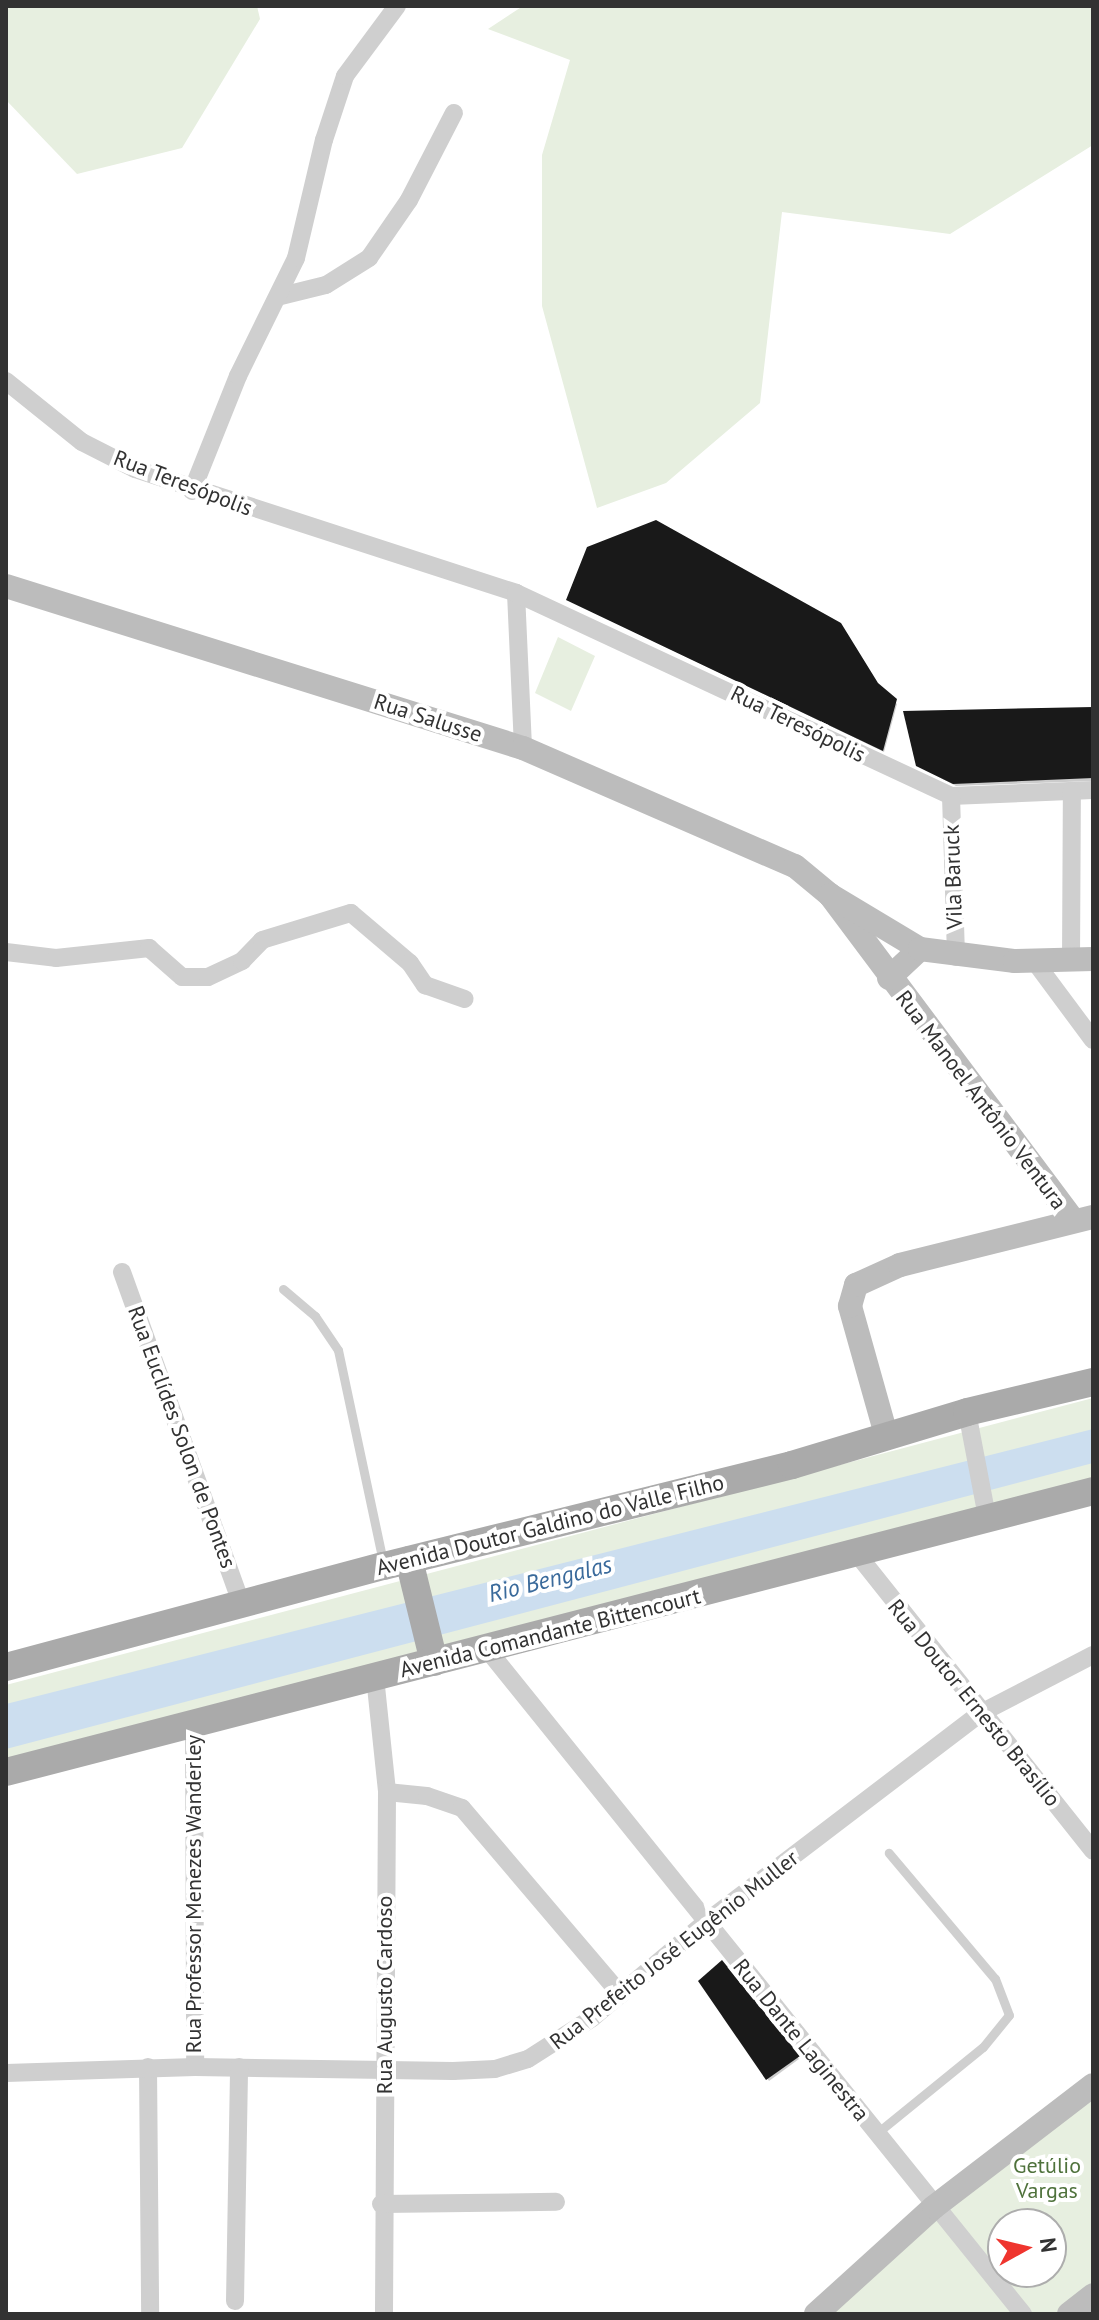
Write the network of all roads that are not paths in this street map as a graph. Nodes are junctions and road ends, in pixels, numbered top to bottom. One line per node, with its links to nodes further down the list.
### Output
1 (397, 6): 3 (street)
2 (454, 113): 3 (street)
3 (281, 296): 5 (street)
4 (6, 381): 5 (street, Rua Teresópolis)
5 (192, 491): 7 (street, Rua Teresópolis)
6 (6, 586): 8 (street, Rua Salusse)
7 (516, 593): 8 (street); 11 (street, Rua Teresópolis)
8 (523, 748): 12 (street, Rua Salusse)
9 (1093, 790): 10 (street, Rua Teresópolis)
10 (1072, 791): 11 (street, Rua Teresópolis); 16 (street)
11 (951, 796): 15 (street, Vila Baruck)
12 (830, 895): 13 (street); 18 (street, Rua Manoel Antônio Ventura)
13 (920, 949): 15 (street); 18 (street)
14 (11, 953): 19 (street)
15 (956, 957): 17 (street)
16 (1082, 960): 17 (street)
17 (1035, 962): 20 (street)
18 (889, 978): 21 (street, Rua Manoel Antônio Ventura)
19 (465, 999)
20 (1093, 1040)
21 (1083, 1219): 26 (street)
22 (122, 1272): 31 (street, Rua Euclídes Solon de Pontes)
23 (283, 1289): 30 (lane)
24 (1093, 1382): 25 (main road, Avenida Doutor Galdino do Valle Filho)
25 (967, 1412): 26 (main road, Avenida Doutor Galdino do Valle Filho); 28 (street)
26 (887, 1438): 30 (main road, Avenida Doutor Galdino do Valle Filho)
27 (1093, 1491): 28 (main road, Avenida Comandante Bittencourt)
28 (988, 1522): 29 (main road, Avenida Comandante Bittencourt)
29 (857, 1554): 32 (main road, Avenida Comandante Bittencourt); 37 (street, Rua Doutor Ernesto Brasílio)
30 (403, 1569): 31 (main road, Avenida Doutor Galdino do Valle Filho); 33 (main road)
31 (241, 1603): 35 (main road, Avenida Doutor Galdino do Valle Filho)
32 (487, 1649): 33 (main road, Avenida Comandante Bittencourt); 43 (street, Rua Dante Laginestra)
33 (432, 1654): 36 (main road, Avenida Comandante Bittencourt)
34 (1093, 1655): 37 (street, Rua Prefeito José Eugênio Muller)
35 (6, 1667)
36 (375, 1677): 38 (main road, Avenida Comandante Bittencourt); 40 (street, Rua Augusto Cardoso)
37 (981, 1713): 41 (street, Rua Doutor Ernesto Brasílio); 43 (street, Rua Prefeito José Eugênio Muller)
38 (194, 1722): 39 (main road, Avenida Comandante Bittencourt); 46 (street, Rua Professor Menezes Wanderley)
39 (6, 1772)
40 (387, 1792): 44 (street); 48 (street, Rua Augusto Cardoso)
41 (1093, 1851)
42 (889, 1853): 51 (lane)
43 (705, 1923): 44 (street, Rua Prefeito José Eugênio Muller); 51 (street, Rua Dante Laginestra)
44 (621, 1995): 48 (street, Rua Prefeito José Eugênio Muller)
45 (148, 2067): 46 (street, Rua Prefeito José Eugênio Muller); 49 (street, Rua Prefeito José Eugênio Muller); 57 (street)
46 (195, 2067): 47 (street, Rua Prefeito José Eugênio Muller)
47 (239, 2067): 48 (street, Rua Prefeito José Eugênio Muller); 56 (street)
48 (387, 2068): 53 (street, Rua Augusto Cardoso)
49 (6, 2073)
50 (1093, 2085): 54 (street)
51 (877, 2133): 54 (street, Rua Dante Laginestra)
52 (556, 2202): 53 (street)
53 (381, 2204): 58 (street, Rua Augusto Cardoso)
54 (934, 2207): 59 (street); 60 (street, Rua Dante Laginestra)
55 (1093, 2295): 61 (street)
56 (235, 2301)
57 (150, 2314)
58 (384, 2314)
59 (816, 2314)
60 (1023, 2314)
61 (1069, 2314)

